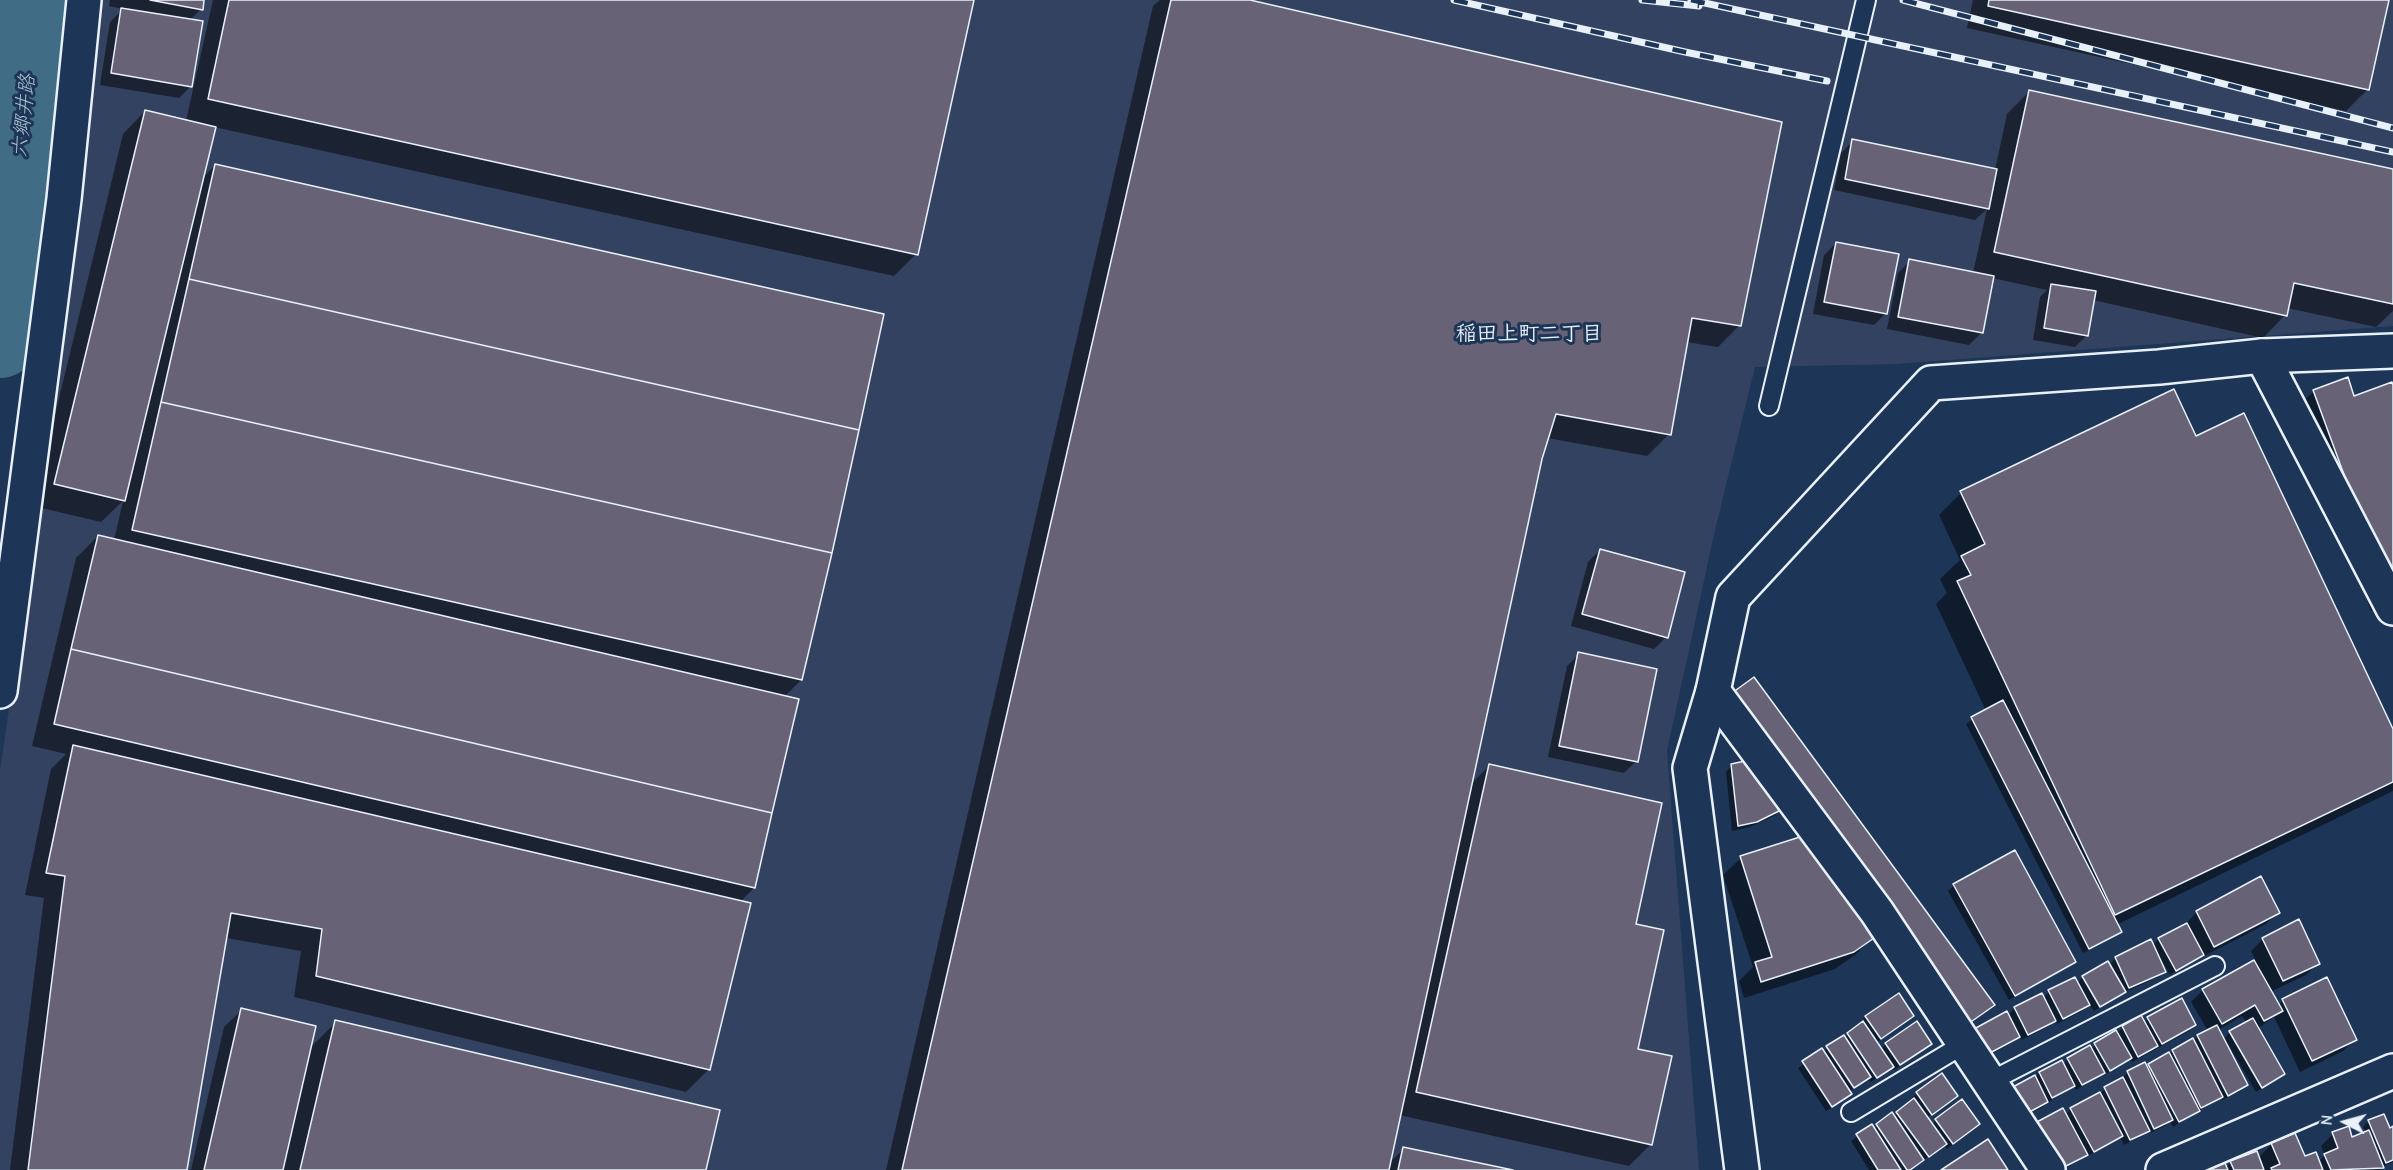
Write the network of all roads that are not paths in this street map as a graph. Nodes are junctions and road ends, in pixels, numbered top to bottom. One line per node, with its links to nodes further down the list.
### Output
1 (84, 0): 7 (street)
2 (1866, 0): 5 (lane)
3 (2393, 351): 4 (street)
4 (2262, 356): 6 (street); 8 (street)
5 (1769, 406)
6 (2393, 608)
7 (0, 691)
8 (1713, 691): 10 (street); 14 (street)
9 (2216, 966): 12 (lane)
10 (1964, 1044): 12 (street); 13 (lane)
11 (2393, 1071): 16 (street)
12 (1989, 1082): 15 (street)
13 (1851, 1112)
14 (1742, 1170)
15 (2048, 1170)
16 (2163, 1170)

